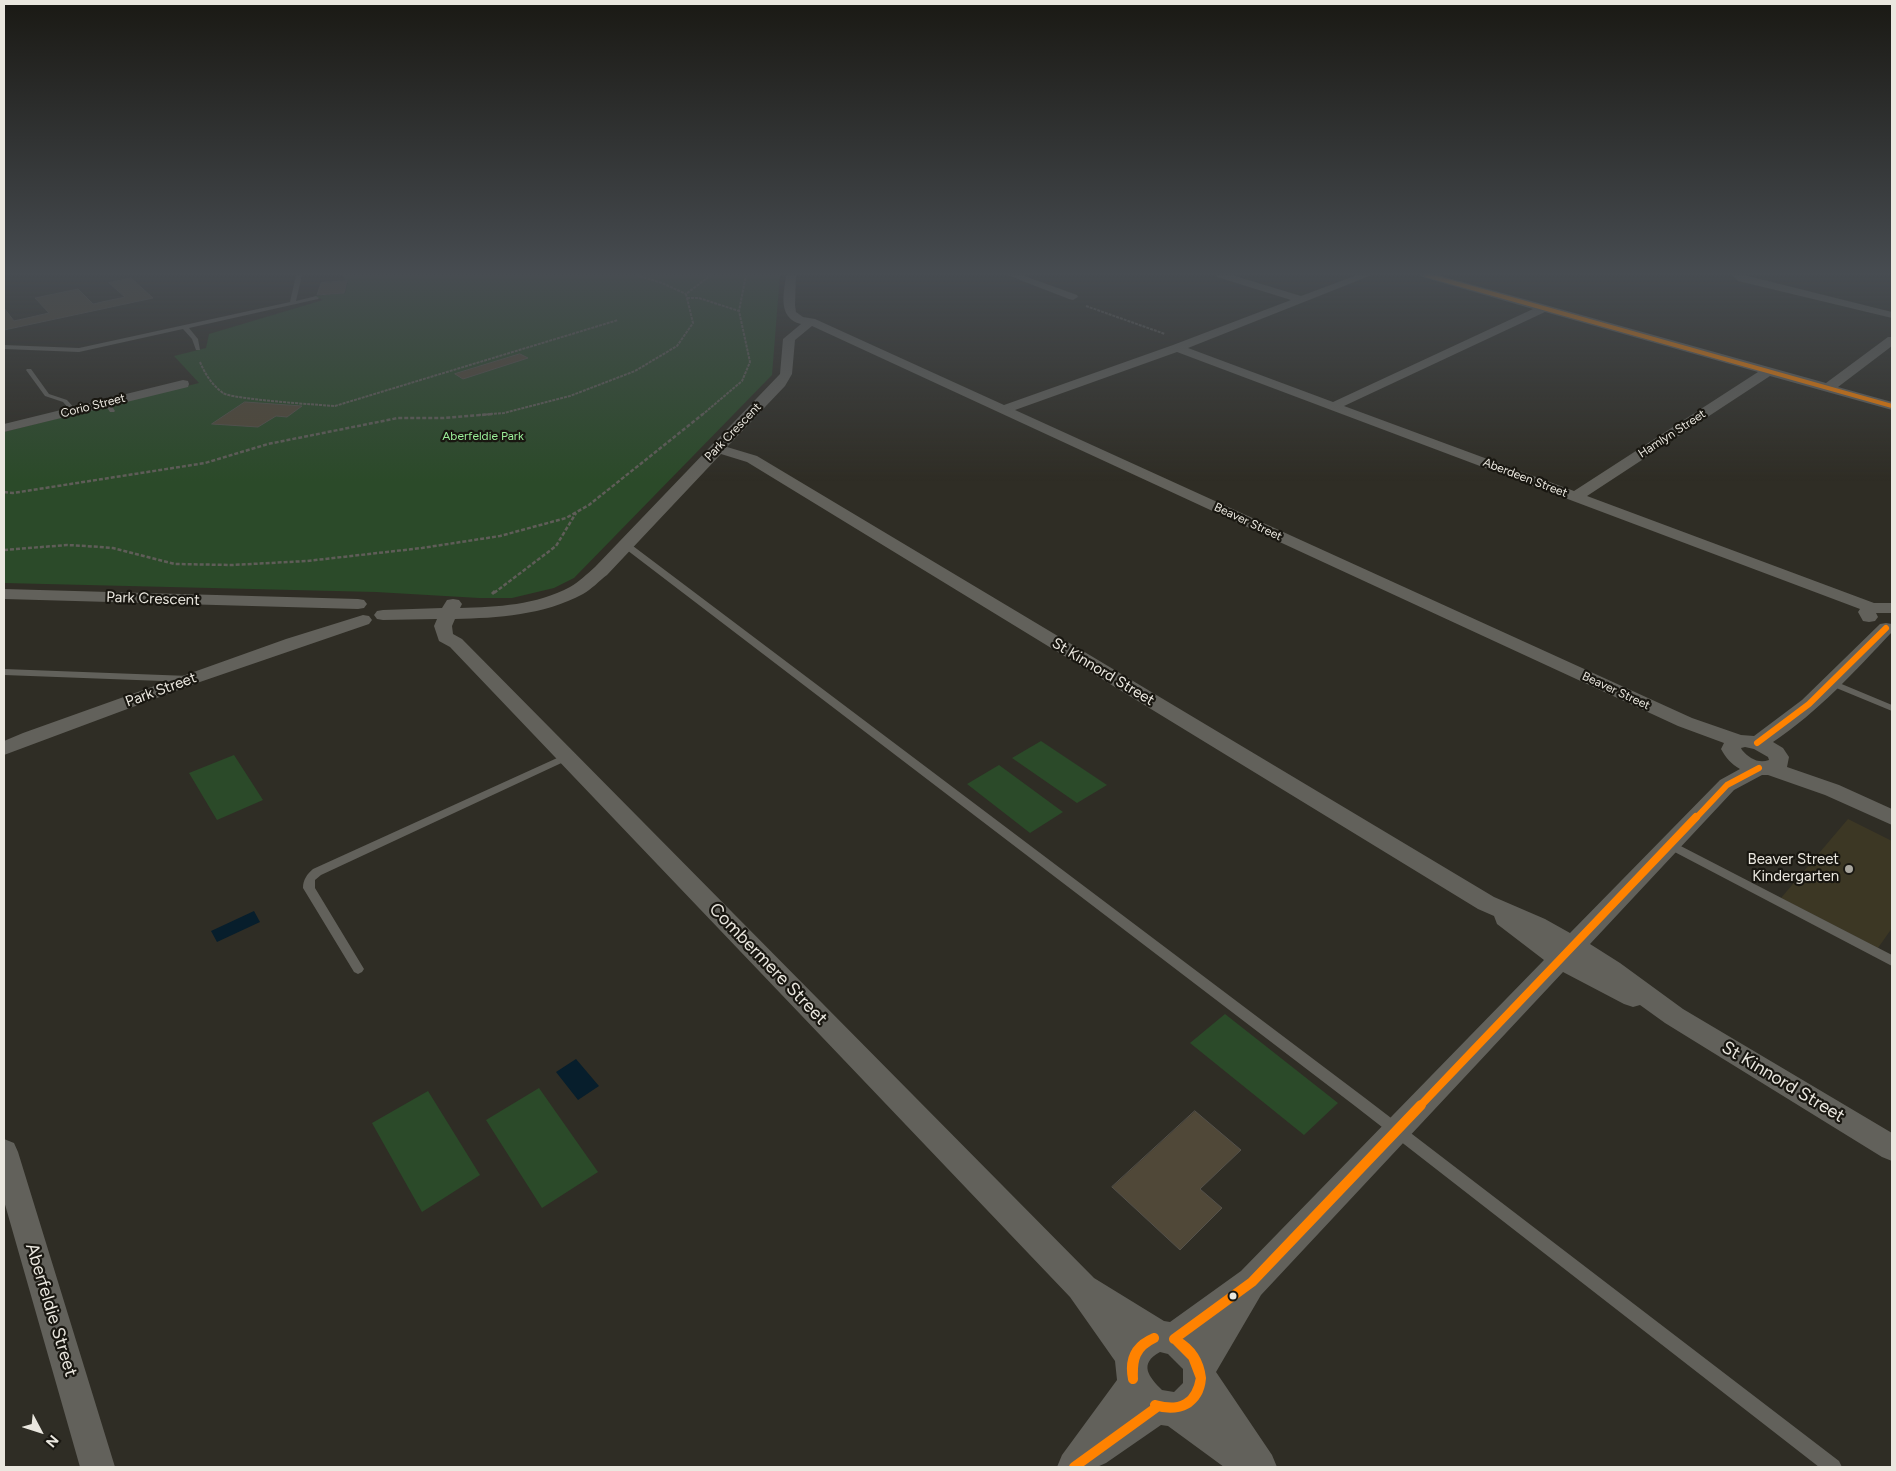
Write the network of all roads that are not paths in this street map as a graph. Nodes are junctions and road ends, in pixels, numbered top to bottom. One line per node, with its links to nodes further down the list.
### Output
1 (109, 344): 10 (lane)
2 (196, 344): 11 (lane)
3 (789, 344): 21 (street, Park Crescent)
4 (860, 344): 18 (street, Beaver Street)
5 (1189, 344): 9 (street)
6 (1468, 344): 16 (street)
7 (1671, 344): 13 (street)
8 (1887, 344): 15 (street)
9 (1183, 346): 16 (street, Aberdeen Street); 18 (street)
10 (4, 347)
11 (198, 350)
12 (29, 370): 19 (lane)
13 (1768, 371): 15 (street); 22 (street, Hamlyn Street)
14 (182, 384): 19 (street, Corio Street)
15 (1828, 388): 17 (street)
16 (1334, 406): 22 (street, Aberdeen Street)
17 (1892, 406)
18 (1002, 410): 37 (street, Beaver Street)
19 (74, 411): 20 (street, Corio Street)
20 (4, 428)
21 (717, 448): 23 (street, Park Crescent); 41 (street, St Kinnord Street)
22 (1576, 497): 26 (street, Aberdeen Street)
23 (626, 545): 25 (street, Park Crescent); 44 (lane)
24 (4, 594): 28 (street, Park Crescent)
25 (464, 608): 28 (street, Park Crescent); 38 (street, Combermere Street)
26 (1872, 608): 27 (street); 29 (street)
27 (1892, 608)
28 (352, 613): 31 (street, Park Street)
29 (1889, 629): 32 (street)
30 (4, 672): 31 (lane)
31 (190, 679): 34 (street, Park Street)
32 (1832, 683): 33 (lane); 37 (street)
33 (1892, 708)
34 (30, 737): 35 (street, Park Street); 36 (street, Park Street)
35 (4, 745)
36 (4, 749)
37 (1756, 755): 39 (street, Beaver Street); 40 (street)
38 (566, 757): 43 (lane); 48 (street, Combermere Street)
39 (1892, 818)
40 (1671, 844): 41 (street); 42 (lane)
41 (1567, 952): 44 (street); 45 (street, St Kinnord Street)
42 (1892, 961)
43 (358, 969)
44 (1397, 1130): 47 (street); 56 (lane)
45 (1892, 1148)
46 (4, 1152): 53 (street, Aberfeldie Street)
47 (1252, 1282): 49 (street); 50 (street)
48 (1081, 1286): 49 (street, Combermere Street); 51 (street, Combermere Street)
49 (1166, 1338): 50 (street); 51 (street)
50 (1200, 1375): 51 (street); 55 (street)
51 (1149, 1389): 52 (street); 54 (street, Combermere Street)
52 (1077, 1464)
53 (98, 1467)
54 (1253, 1467)
55 (1260, 1467)
56 (1833, 1467)

